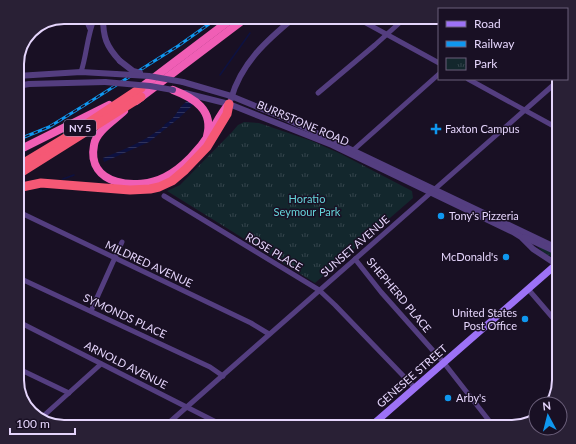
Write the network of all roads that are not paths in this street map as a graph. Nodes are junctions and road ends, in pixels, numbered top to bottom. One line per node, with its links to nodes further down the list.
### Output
1 (88, 24): 9 (street)
2 (92, 24): 9 (street)
3 (103, 24): 15 (street, bridge)
4 (225, 24): 20 (highway, NY 5)
5 (237, 24): 20 (highway, NY 5)
6 (287, 24): 22 (street)
7 (367, 24): 10 (street)
8 (398, 24): 10 (street)
9 (90, 29): 12 (street)
10 (386, 34): 11 (street); 21 (street)
11 (438, 62)
12 (81, 72): 14 (street, BURRSTONE ROAD); 15 (street, BURRSTONE ROAD, bridge)
13 (438, 75): 27 (street)
14 (24, 76)
15 (149, 76): 22 (street, BURRSTONE ROAD, bridge)
16 (470, 80): 23 (street)
17 (24, 85): 19 (street, BURRSTONE ROAD, bridge)
18 (552, 86): 23 (street, SUNSET AVENUE)
19 (173, 90): 22 (street, BURRSTONE ROAD); 25 (highway)
20 (141, 93): 25 (highway); 26 (highway); 28 (highway, NY 5); 29 (highway, NY 5)
21 (318, 93)
22 (230, 100): 25 (highway); 27 (street, BURRSTONE ROAD); 30 (highway)
23 (525, 110): 24 (street); 31 (street, SUNSET AVENUE)
24 (552, 125)
25 (205, 140)
26 (24, 148)
27 (351, 152): 31 (street, BURRSTONE ROAD)
28 (24, 163)
29 (24, 170)
30 (24, 187)
31 (433, 190): 34 (street, BURRSTONE ROAD); 36 (street, BURRSTONE ROAD); 39 (street, SUNSET AVENUE)
32 (164, 196): 44 (street, ROSE PLACE)
33 (24, 214): 38 (street, MILDRED AVENUE)
34 (513, 232): 37 (street); 40 (street, BURRSTONE ROAD)
35 (122, 242): 38 (street)
36 (552, 246)
37 (552, 250)
38 (114, 259): 45 (street); 48 (street, MILDRED AVENUE)
39 (355, 259): 44 (street, SUNSET AVENUE); 49 (street, SHEPHERD PLACE)
40 (552, 260)
41 (552, 269): 43 (main road, GENESEE STREET)
42 (24, 280): 45 (street, SYMONDS PLACE)
43 (528, 289): 46 (street); 49 (main road, GENESEE STREET)
44 (319, 290): 48 (street, SUNSET AVENUE); 53 (street, ROSE PLACE)
45 (91, 311): 52 (street, SYMONDS PLACE)
46 (552, 317)
47 (24, 325): 50 (street, ARNOLD AVENUE)
48 (269, 334): 52 (street, SUNSET AVENUE)
49 (444, 363): 53 (main road, GENESEE STREET); 60 (street, SHEPHERD PLACE)
50 (101, 364): 54 (street); 55 (street, ARNOLD AVENUE)
51 (24, 371): 54 (street)
52 (223, 376): 55 (street, SUNSET AVENUE)
53 (415, 388): 59 (main road, GENESEE STREET)
54 (69, 393): 56 (street)
55 (186, 407): 57 (street, SUNSET AVENUE); 58 (street, ARNOLD AVENUE)
56 (44, 415)
57 (172, 420)
58 (212, 420)
59 (378, 420)
60 (489, 420)

